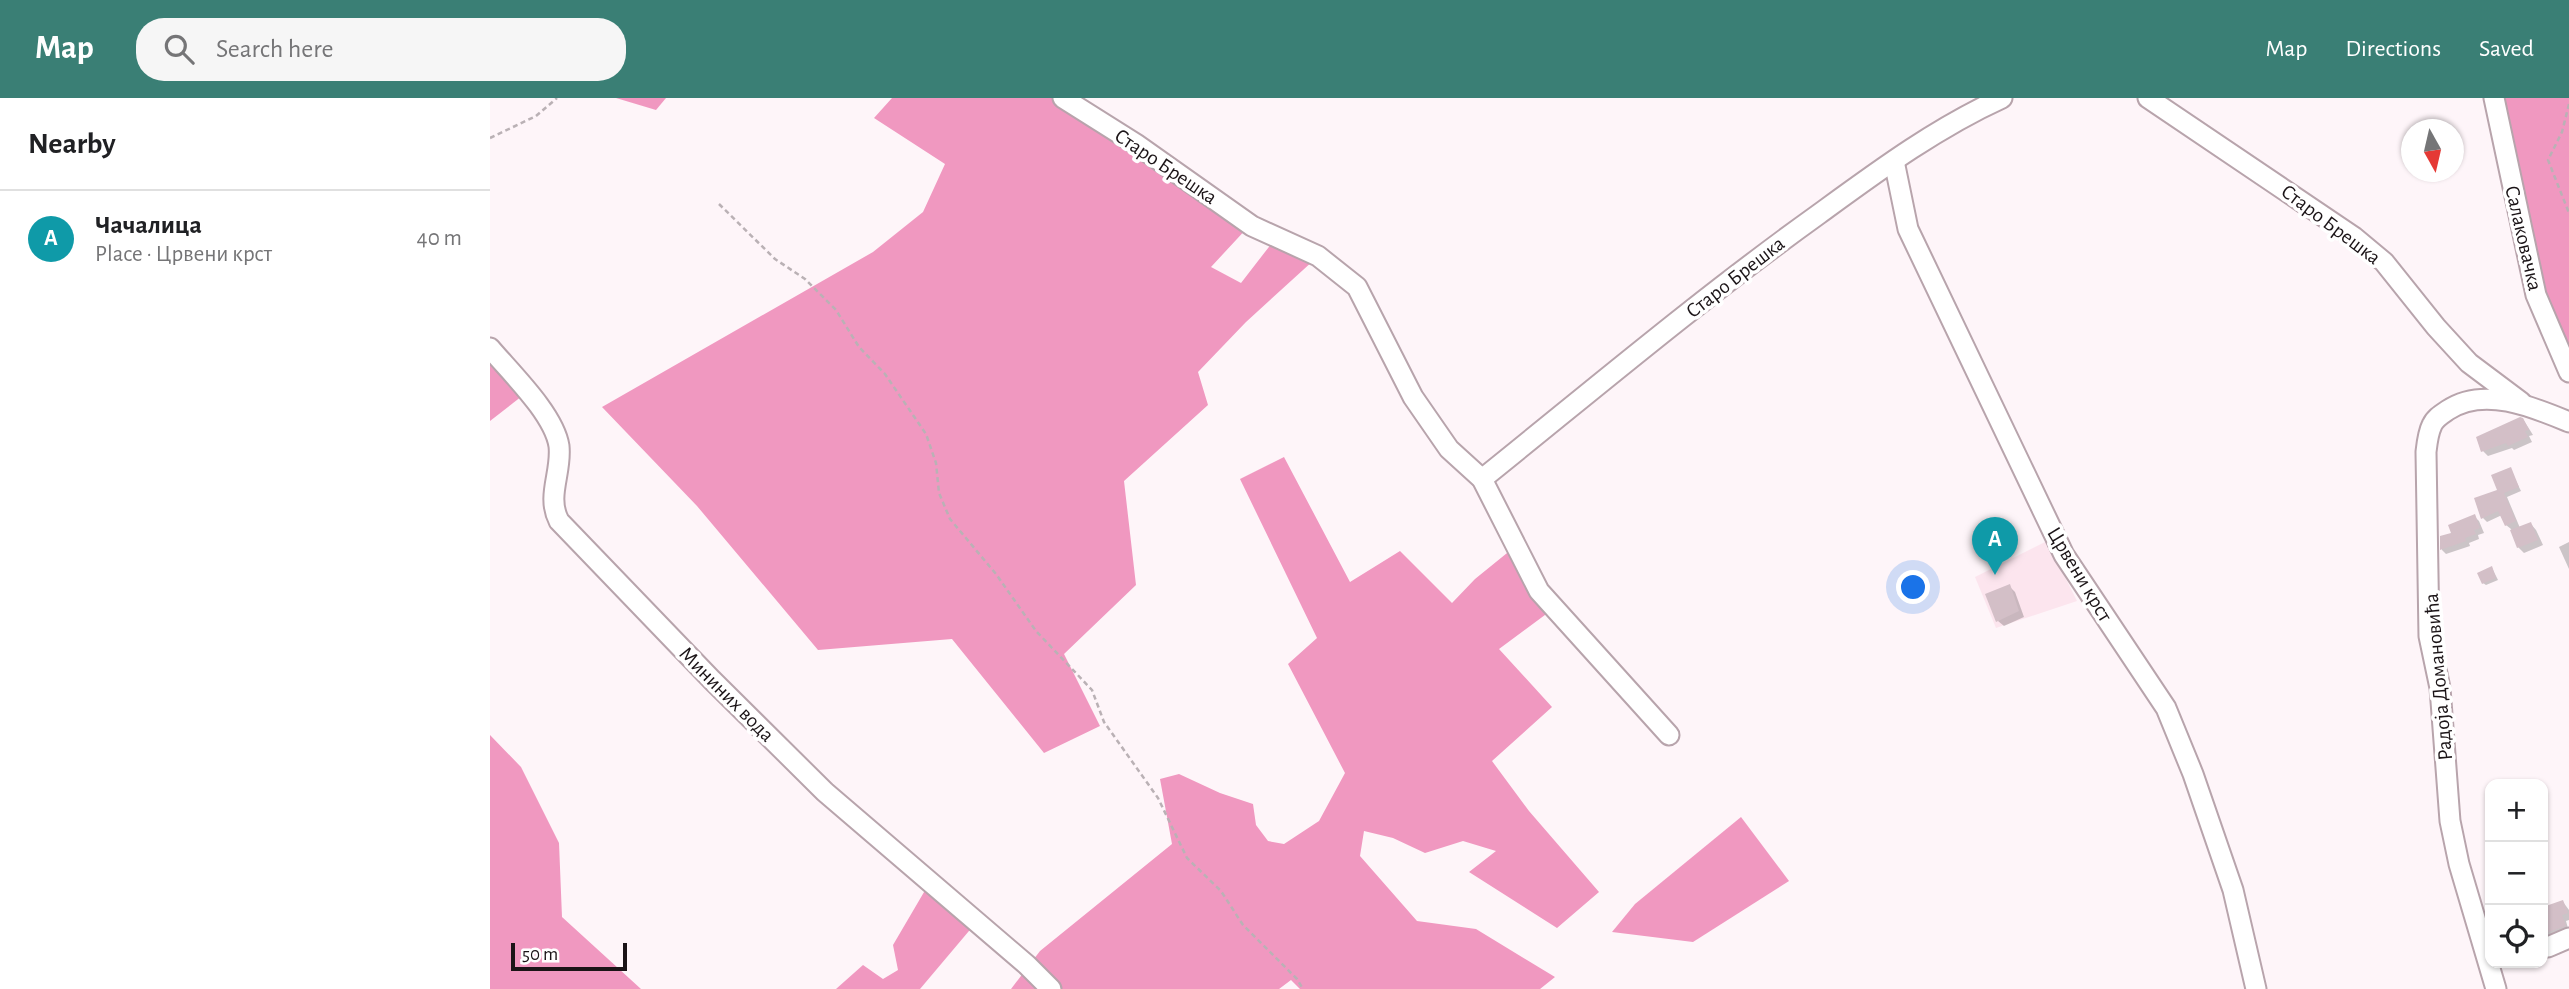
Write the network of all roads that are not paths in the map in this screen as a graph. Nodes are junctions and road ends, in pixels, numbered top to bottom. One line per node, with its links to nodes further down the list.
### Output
1 (1063, 98): 10 (street, Старо Брешка)
2 (2002, 98): 5 (street, Старо Брешка)
3 (2147, 98): 8 (street, Старо Брешка)
4 (2494, 98): 7 (street, Салаковачка)
5 (1894, 161): 10 (street, Старо Брешка); 15 (street, Црвени крст)
6 (490, 348): 14 (street, Мининих вода)
7 (2569, 372)
8 (2523, 404): 9 (street, Радоја Домановића); 16 (street, Радоја Домановића)
9 (2569, 422)
10 (1482, 479): 11 (street, Старо Брешка)
11 (1669, 735)
12 (2569, 938): 13 (street)
13 (2548, 947)
14 (1051, 989)
15 (2256, 989)
16 (2496, 989)

